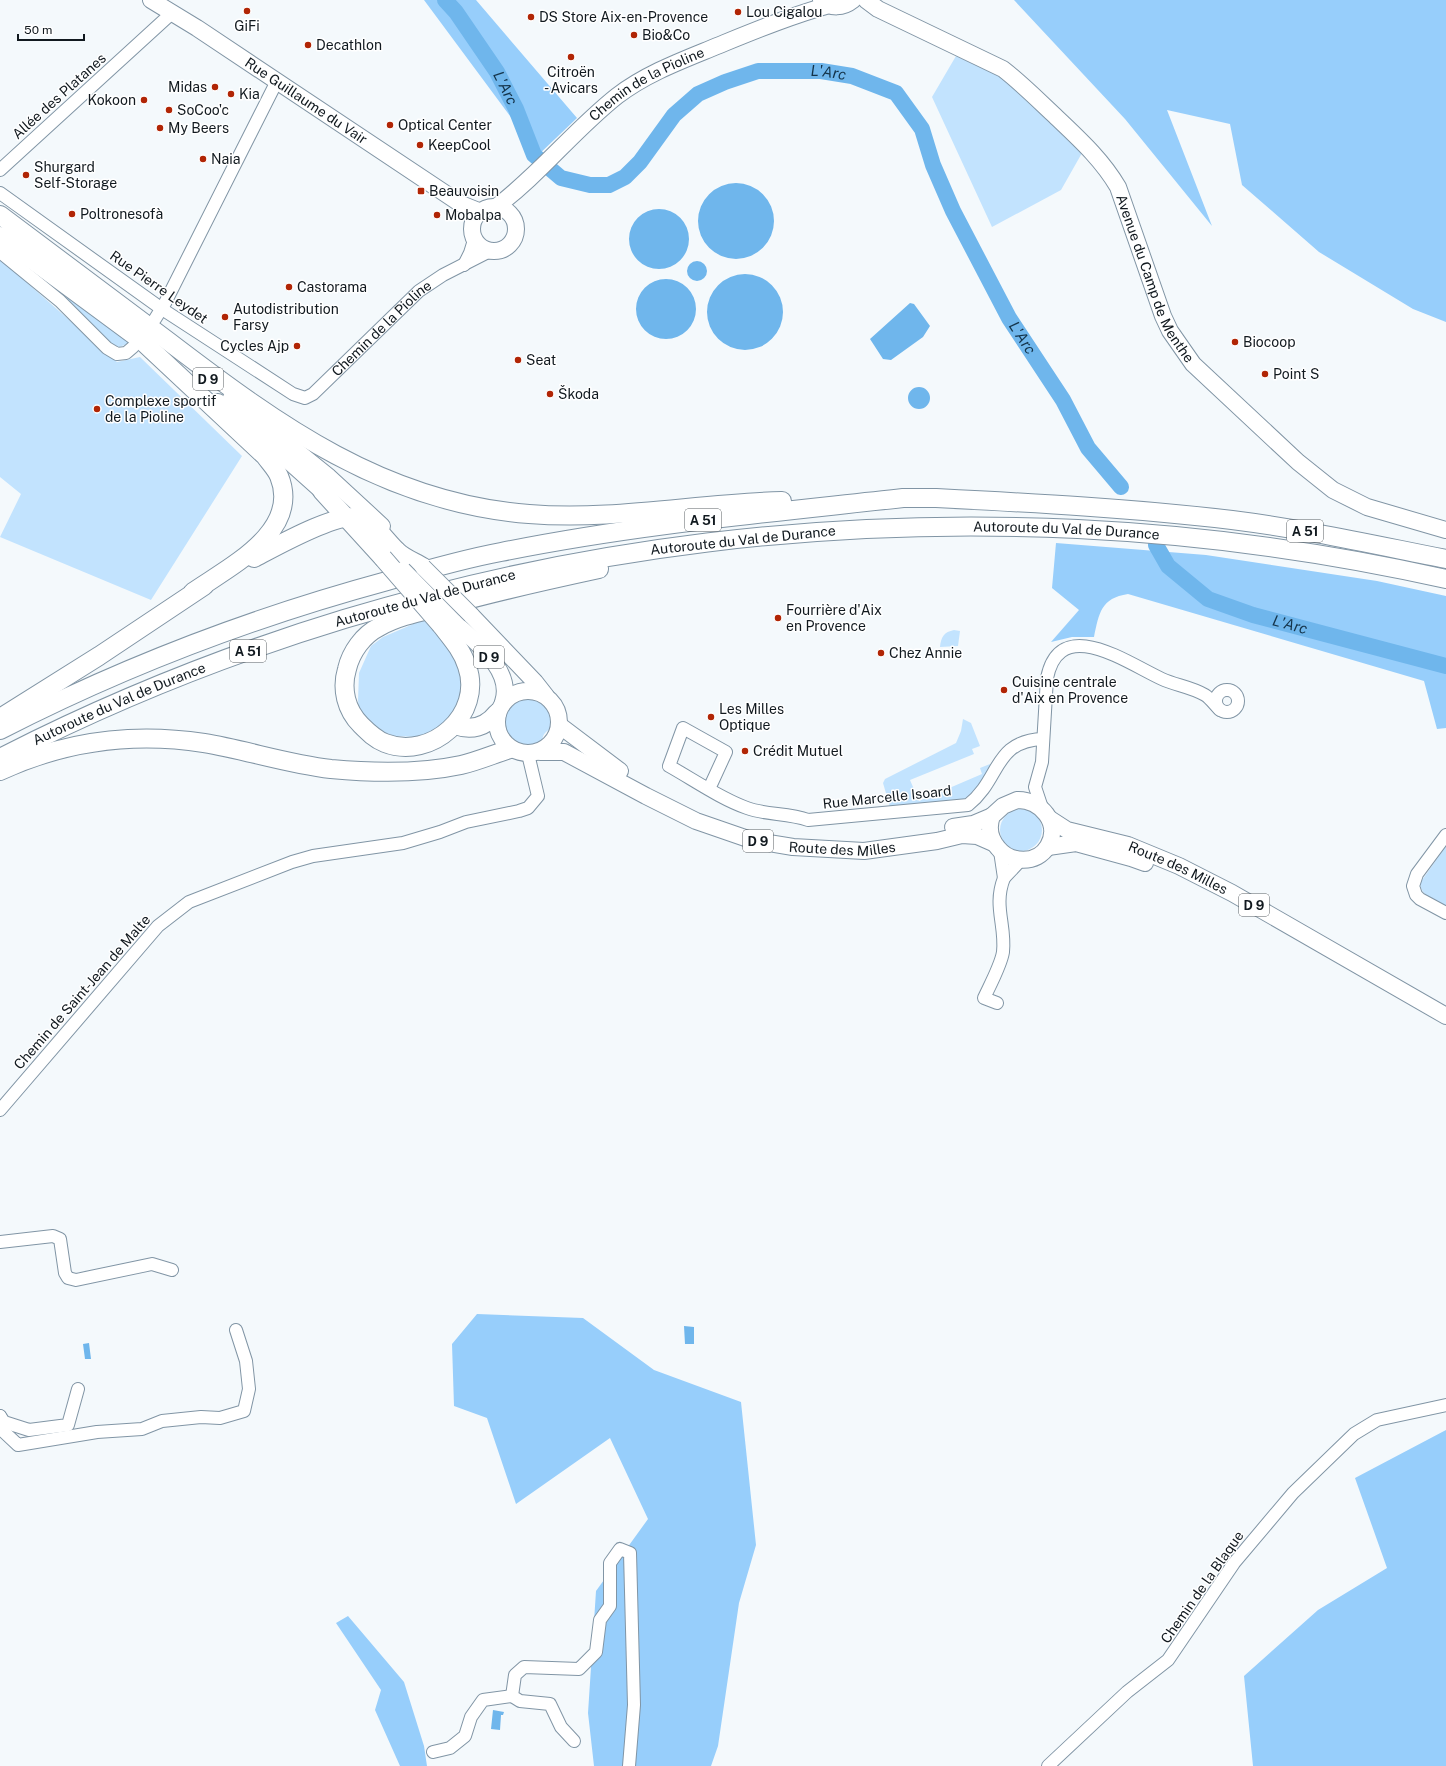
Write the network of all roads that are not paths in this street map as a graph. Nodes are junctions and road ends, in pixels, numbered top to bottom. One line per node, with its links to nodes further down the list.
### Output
1 (151, 0): 6 (main road, Rue Guillaume du Vair)
2 (809, 0): 7 (main road)
3 (850, 2): 4 (main road, Avenue du Camp de Menthe); 5 (main road, Avenue du Camp de Menthe)
4 (825, 3): 7 (main road, Chemin de la Pioline)
5 (872, 5): 28 (main road, Avenue du Camp de Menthe)
6 (173, 12): 8 (main road, Rue Guillaume du Vair); 9 (street, Allée des Platanes)
7 (799, 14): 10 (main road, Chemin de la Pioline)
8 (277, 81): 15 (main road, Rue Guillaume du Vair); 21 (street)
9 (0, 170)
10 (520, 189): 12 (main road, Chemin de la Pioline); 14 (main road, Chemin de la Pioline)
11 (0, 193): 21 (street, Rue Pierre Leydet)
12 (496, 207): 14 (main road); 15 (main road)
13 (0, 215): 17 (highway, D 9)
14 (512, 216): 18 (main road)
15 (476, 225): 18 (main road); 20 (street)
16 (0, 236): 22 (highway, D 9)
17 (44, 248): 25 (highway); 29 (main road, D 9)
18 (490, 251): 20 (street, Chemin de la Pioline)
19 (0, 252): 22 (street)
20 (464, 265): 23 (street, Chemin de la Pioline)
21 (159, 314): 23 (street, Rue Pierre Leydet)
22 (138, 344): 24 (main road, D 9); 33 (highway)
23 (305, 398)
24 (322, 491): 26 (highway)
25 (903, 498): 30 (highway, Autoroute du Val de Durance / A 51); 43 (highway, Autoroute du Val de Durance / A 51)
26 (349, 517): 29 (highway); 33 (highway)
27 (856, 529): 32 (highway, Autoroute du Val de Durance / A 51); 41 (highway); 47 (highway, Autoroute du Val de Durance / A 51)
28 (1446, 530)
29 (394, 554): 31 (highway); 34 (highway, bridge)
30 (1446, 558)
31 (423, 567): 37 (main road, D 9, bridge)
32 (1446, 579)
33 (193, 592): 40 (highway)
34 (447, 623): 38 (main road, D 9); 41 (highway)
35 (1220, 691): 36 (street); 39 (street); 39 (street)
36 (1206, 695): 39 (street); 44 (street)
37 (547, 698): 38 (main road); 42 (main road)
38 (500, 707): 41 (highway); 45 (main road)
39 (1220, 710)
40 (0, 718)
41 (455, 725)
42 (559, 725): 46 (main road); 53 (main road, Route des Milles / D 9)
43 (0, 730)
44 (1043, 739): 49 (street); 50 (street, Rue Marcelle Isoard)
45 (510, 749): 46 (main road); 48 (highway)
46 (534, 753): 55 (main road, Route des Milles / D 9); 63 (street, Chemin de Saint-Jean de Malte)
47 (0, 758)
48 (0, 771)
49 (1035, 787): 51 (street); 52 (street)
50 (709, 789): 50 (street, Rue Marcelle Isoard)
51 (1017, 800): 52 (main road); 53 (main road)
52 (1046, 814): 56 (main road); 61 (main road, Route des Milles / D 9)
53 (992, 816): 55 (main road)
54 (1446, 835): 59 (street)
55 (995, 844): 57 (main road); 58 (street)
56 (1048, 847): 57 (main road); 62 (main road, Route des Milles / D 9)
57 (1020, 861): 58 (street)
58 (1004, 878): 60 (street)
59 (1446, 912)
60 (997, 1003)
61 (1446, 1016)
62 (1446, 1026)
63 (0, 1110)
64 (0, 1242): 65 (street)
65 (172, 1270)
66 (236, 1330): 69 (street)
67 (78, 1389): 69 (street)
68 (1446, 1405): 74 (street, Chemin de la Blaque)
69 (0, 1416)
70 (512, 1696): 71 (street); 72 (street); 73 (street)
71 (574, 1741)
72 (433, 1752)
73 (629, 1766)
74 (1048, 1766)

